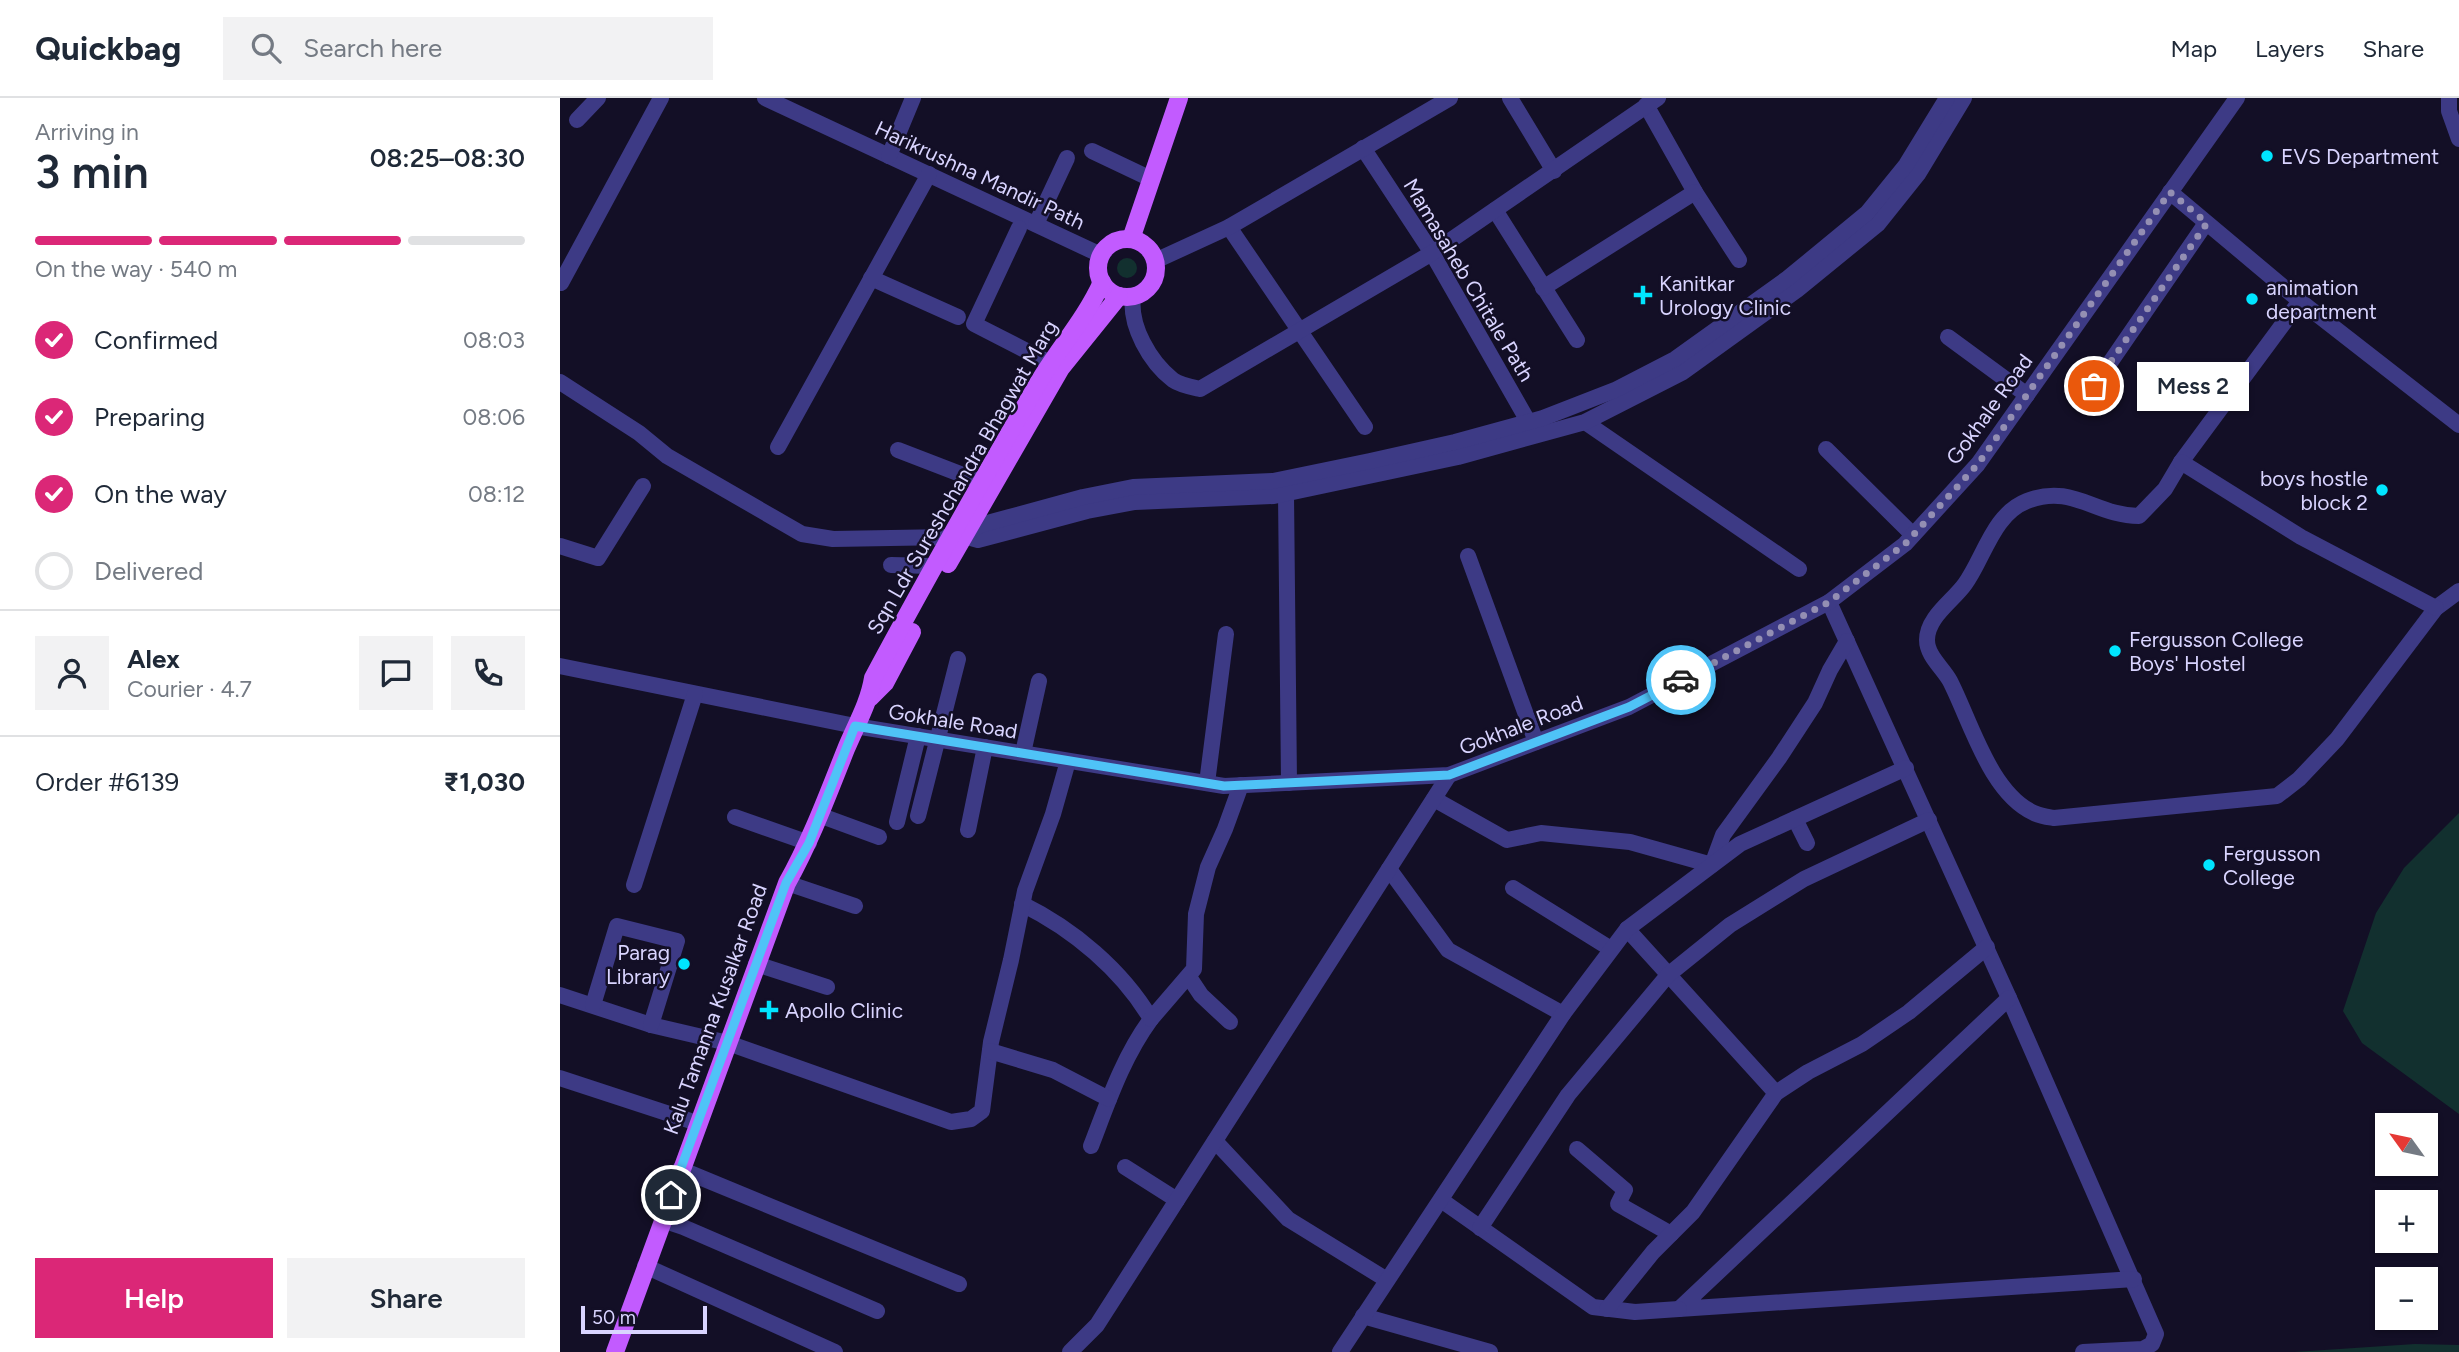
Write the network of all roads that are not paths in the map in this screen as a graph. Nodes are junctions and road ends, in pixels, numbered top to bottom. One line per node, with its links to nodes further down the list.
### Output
1 (598, 98): 13 (street)
2 (661, 98): 35 (street)
3 (765, 98): 17 (street, Harikrushna Mandir Path)
4 (913, 98): 17 (street)
5 (1179, 98): 21 (main road)
6 (1450, 98): 15 (street)
7 (1510, 98): 19 (street)
8 (1947, 98): 39 (street)
9 (1964, 98): 39 (street)
10 (2237, 98): 23 (street, Gokhale Road)
11 (2449, 98): 14 (street)
12 (1652, 102): 19 (street); 22 (street)
13 (577, 120)
14 (2459, 139)
15 (1363, 148): 27 (street); 29 (street, Mamasaheb Chitale Path)
16 (1092, 151): 21 (street)
17 (888, 156): 20 (street, Harikrushna Mandir Path)
18 (1068, 158): 26 (street)
19 (1554, 171): 24 (street)
20 (929, 174): 26 (street, Harikrushna Mandir Path); 33 (street)
21 (1151, 180): 28 (main road)
22 (1695, 192): 31 (street); 36 (street)
23 (2170, 192): 25 (street); 47 (street, Gokhale Road)
24 (1495, 210): 29 (street); 36 (street)
25 (2207, 223): 38 (street); 46 (street)
26 (1027, 226): 30 (street, Harikrushna Mandir Path); 44 (street)
27 (1229, 227): 32 (street); 41 (street)
28 (1131, 239): 30 (main road); 32 (main road)
29 (1432, 253): 41 (street); 51 (street, Mamasaheb Chitale Path)
30 (1101, 255): 34 (main road)
31 (1739, 260)
32 (1155, 261): 37 (main road)
33 (871, 278): 40 (street); 52 (street)
34 (1102, 282): 37 (main road); 44 (main road, Sqn Ldr Sureshchandra Bhagwat Marg)
35 (561, 283)
36 (1543, 288): 43 (street)
37 (1126, 296): 41 (street); 60 (main road, Sqn Ldr Sureshchandra Bhagwat Marg)
38 (2300, 301): 49 (street); 55 (street)
39 (1750, 315): 48 (street); 51 (street)
40 (958, 317)
41 (1300, 331): 50 (street)
42 (1948, 337): 47 (street)
43 (1577, 340)
44 (1050, 363): 56 (main road, Sqn Ldr Sureshchandra Bhagwat Marg)
45 (560, 382): 60 (street)
46 (2094, 386)
47 (2027, 395): 59 (street, Gokhale Road)
48 (1584, 422): 51 (street); 65 (street)
49 (2459, 425)
50 (1365, 427)
51 (1532, 429): 58 (street); 60 (street)
52 (778, 447)
53 (1826, 449): 59 (street)
54 (898, 450): 56 (street)
55 (2181, 462): 68 (street); 68 (street)
56 (981, 482): 60 (main road, Sqn Ldr Sureshchandra Bhagwat Marg)
57 (643, 486): 61 (street)
58 (1286, 494): 60 (street); 86 (street)
59 (1913, 535): 67 (street, Gokhale Road)
60 (956, 537): 64 (main road, Sqn Ldr Sureshchandra Bhagwat Marg); 75 (main road, Sqn Ldr Sureshchandra Bhagwat Marg)
61 (560, 546)
62 (1468, 556): 79 (street)
63 (891, 565): 64 (street)
64 (933, 566): 75 (main road, Sqn Ldr Sureshchandra Bhagwat Marg)
65 (1800, 569)
66 (2459, 591): 68 (street)
67 (1829, 602): 70 (street); 79 (street, Gokhale Road)
68 (2436, 608)
69 (1226, 634): 85 (street)
70 (1847, 641): 83 (street); 99 (street)
71 (958, 659): 78 (street)
72 (560, 666): 74 (street, Gokhale Road)
73 (1039, 681): 81 (street)
74 (695, 694): 76 (street, Gokhale Road); 102 (street)
75 (870, 698): 76 (main road, Sqn Ldr Sureshchandra Bhagwat Marg)
76 (855, 726): 77 (street, Gokhale Road); 89 (main road, Kalu Tamanna Kusalkar Road)
77 (918, 736): 78 (street, Gokhale Road); 94 (street)
78 (936, 740): 80 (street, Gokhale Road); 90 (street)
79 (1536, 742): 84 (street, Gokhale Road)
80 (985, 747): 81 (street, Gokhale Road); 95 (street)
81 (1023, 753): 82 (street, Gokhale Road)
82 (1068, 761): 85 (street, Gokhale Road); 104 (street)
83 (1906, 768): 92 (street); 93 (street)
84 (1449, 775): 86 (street, Gokhale Road); 88 (street)
85 (1207, 783): 87 (street, Gokhale Road)
86 (1289, 783): 87 (street, Gokhale Road)
87 (1241, 785): 111 (street)
88 (1433, 799): 99 (street); 100 (street)
89 (819, 815): 96 (street); 98 (main road, Kalu Tamanna Kusalkar Road)
90 (918, 816)
91 (735, 817): 98 (street)
92 (1795, 818): 97 (street); 99 (street)
93 (1929, 820): 107 (street); 110 (street)
94 (897, 822)
95 (968, 830)
96 (879, 837)
97 (1807, 842)
98 (809, 843): 101 (main road, Kalu Tamanna Kusalkar Road)
99 (1712, 865): 106 (street)
100 (1389, 869): 116 (street); 126 (street)
101 (786, 883): 105 (street); 109 (main road, Kalu Tamanna Kusalkar Road)
102 (634, 884)
103 (1513, 888): 108 (street)
104 (1022, 904): 117 (street); 121 (street)
105 (855, 906)
106 (1626, 929): 108 (street); 110 (street)
107 (1987, 947): 114 (street); 123 (street)
108 (1611, 950): 116 (street)
109 (756, 964): 112 (street); 120 (main road, Kalu Tamanna Kusalkar Road)
110 (1668, 975): 123 (street); 134 (street)
111 (1189, 977): 117 (street); 118 (street)
112 (827, 987)
113 (560, 995): 115 (street)
114 (2009, 998): 137 (street); 140 (street)
115 (593, 1005): 119 (street); 119 (street)
116 (1563, 1014): 132 (street)
117 (1151, 1019): 124 (street)
118 (1230, 1023)
119 (651, 1024): 120 (street)
120 (728, 1043): 121 (street); 125 (main road, Kalu Tamanna Kusalkar Road)
121 (990, 1052): 124 (street)
122 (560, 1078): 125 (street)
123 (1776, 1093): 135 (street)
124 (1109, 1099): 127 (street)
125 (697, 1123): 130 (main road, Kalu Tamanna Kusalkar Road)
126 (1215, 1140): 131 (street); 138 (street)
127 (1091, 1146)
128 (1577, 1149): 135 (street)
129 (1125, 1167): 131 (street)
130 (680, 1169): 133 (main road, Kalu Tamanna Kusalkar Road); 139 (street)
131 (1177, 1200): 144 (street)
132 (1441, 1200): 134 (street); 138 (street)
133 (662, 1220): 136 (main road, Kalu Tamanna Kusalkar Road); 142 (street)
134 (1480, 1228): 141 (street)
135 (1671, 1234): 141 (street)
136 (645, 1266): 145 (main road, Kalu Tamanna Kusalkar Road); 146 (street)
137 (2134, 1279): 140 (street); 149 (street)
138 (1387, 1280): 143 (street)
139 (959, 1284)
140 (1679, 1308): 141 (street)
141 (1607, 1309)
142 (877, 1311)
143 (1363, 1316): 147 (street); 148 (street)
144 (1077, 1350)
145 (615, 1352)
146 (835, 1352)
147 (1340, 1352)
148 (1490, 1352)
149 (2083, 1352)

